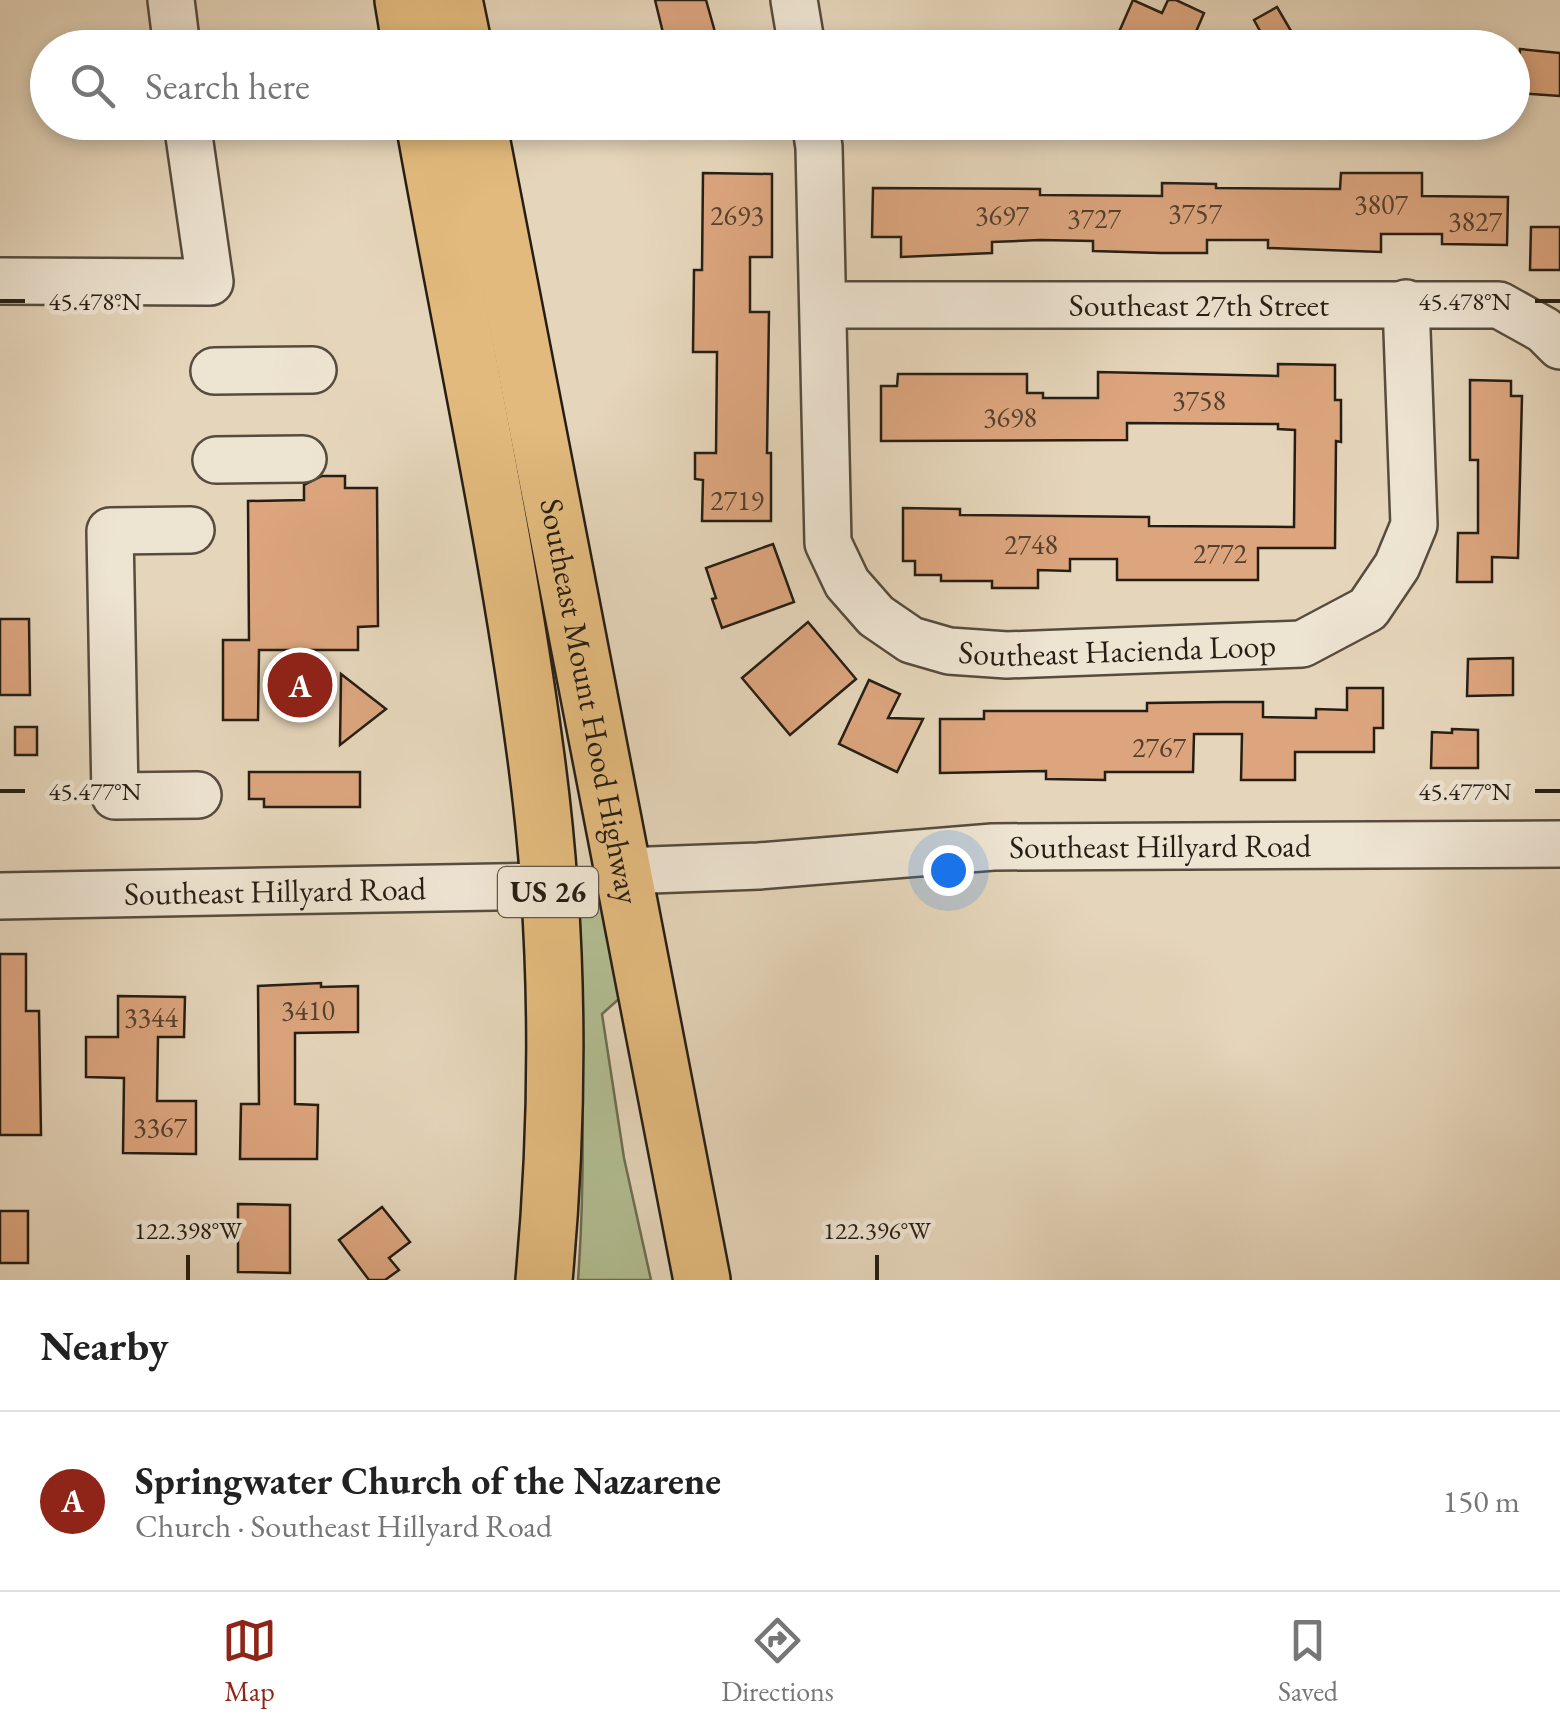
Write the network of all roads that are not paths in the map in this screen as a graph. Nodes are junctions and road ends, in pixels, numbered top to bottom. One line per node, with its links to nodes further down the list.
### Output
1 (170, 0): 5 (street)
2 (402, 0): 6 (highway)
3 (454, 0): 7 (highway)
4 (794, 0): 8 (street)
5 (174, 30)
6 (408, 30)
7 (460, 30)
8 (799, 30)
9 (190, 140): 13 (street)
10 (427, 140): 21 (highway, Southeast Mount Hood Highway / US 26)
11 (481, 140): 25 (highway, Southeast Mount Hood Highway / US 26)
12 (818, 140): 15 (street, Southeast Hacienda Loop)
13 (0, 282)
14 (1406, 303): 15 (street, Southeast 27th Street); 15 (street, Southeast Hacienda Loop); 16 (street, Southeast 27th Street)
15 (824, 305)
16 (1560, 346)
17 (313, 370): 18 (street)
18 (214, 371)
19 (303, 459): 20 (street)
20 (216, 460)
21 (496, 508): 25 (highway); 26 (highway, Southeast Mount Hood Highway / US 26)
22 (191, 530): 23 (street)
23 (198, 795)
24 (1560, 844): 25 (street, Southeast Hillyard Road)
25 (623, 871): 29 (highway, Southeast Mount Hood Highway / US 26)
26 (548, 886): 27 (street, Southeast Hillyard Road); 28 (highway, Southeast Mount Hood Highway / US 26)
27 (0, 896)
28 (544, 1280)
29 (702, 1280)

